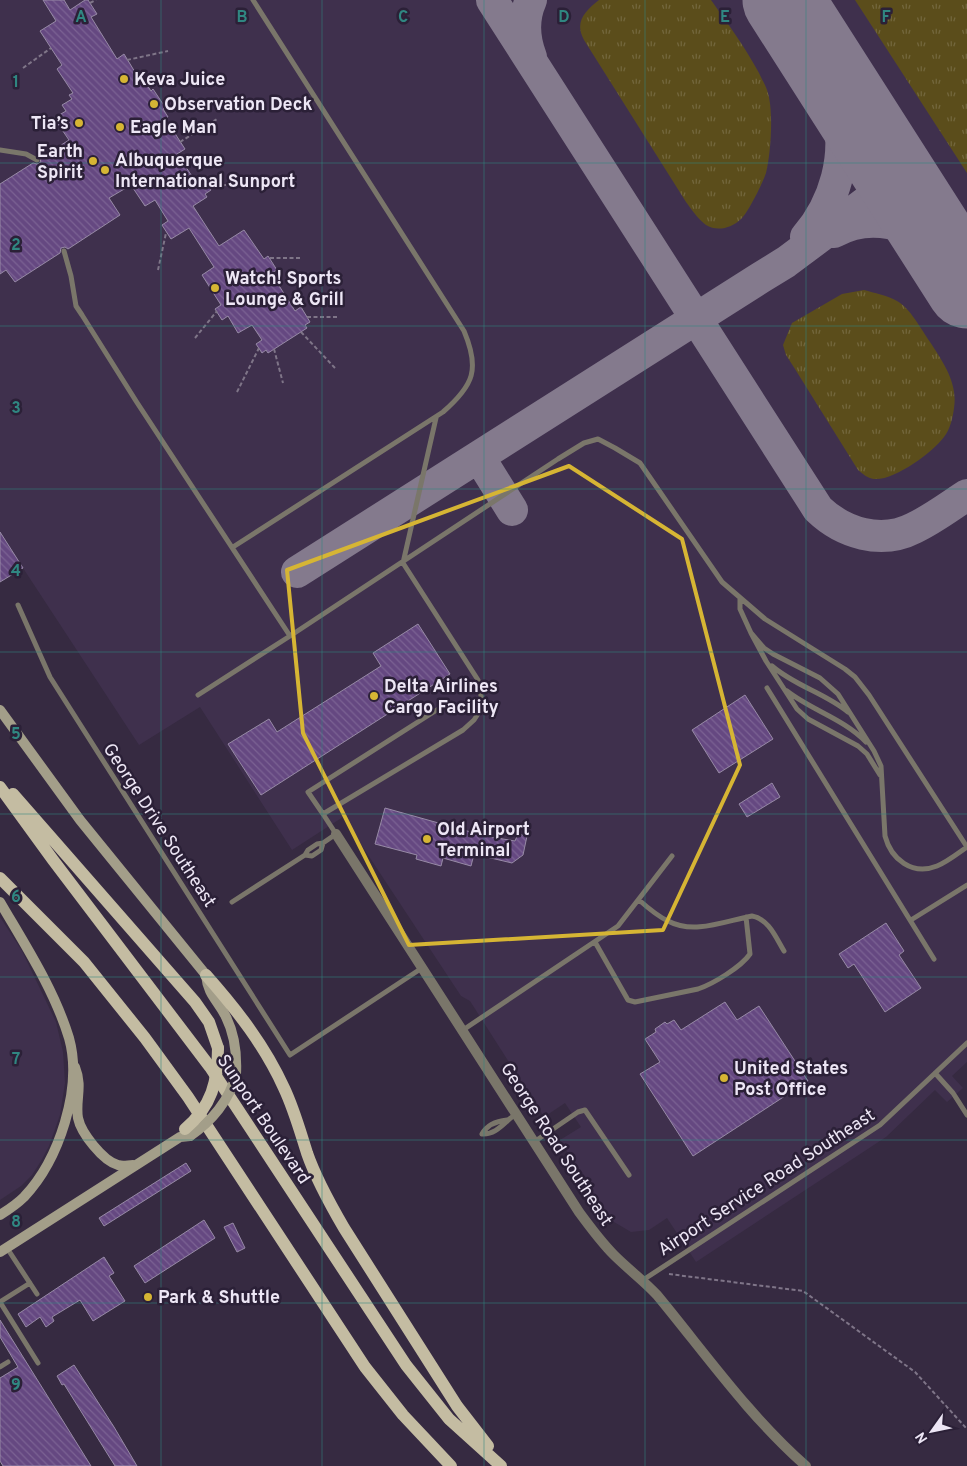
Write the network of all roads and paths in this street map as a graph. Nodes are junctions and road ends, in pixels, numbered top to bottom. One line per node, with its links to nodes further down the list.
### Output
1 (96, 0): 3 (path)
2 (253, 0): 29 (lane)
3 (90, 3)
4 (52, 48): 7 (path)
5 (168, 51): 6 (path)
6 (127, 60)
7 (23, 68)
8 (217, 119): 9 (path)
9 (180, 142)
10 (0, 150): 11 (lane)
11 (38, 160)
12 (247, 184): 13 (path)
13 (208, 186)
14 (166, 232): 18 (path)
15 (64, 251): 30 (lane)
16 (270, 258): 17 (path)
17 (302, 258)
18 (158, 270)
19 (217, 311): 23 (path)
20 (307, 317): 21 (path)
21 (338, 317)
22 (302, 332): 26 (path)
23 (195, 338)
24 (259, 348): 28 (path)
25 (274, 349): 27 (path)
26 (335, 368)
27 (284, 383)
28 (237, 392)
29 (436, 417): 30 (lane); 31 (lane)
30 (233, 548): 35 (lane)
31 (403, 563): 32 (lane); 35 (lane); 47 (lane)
32 (740, 598): 34 (lane); 49 (lane)
33 (18, 605): 61 (lane, George Drive Southeast)
34 (751, 633): 36 (lane); 42 (lane)
35 (290, 636): 39 (lane)
36 (766, 661): 37 (lane); 42 (lane)
37 (782, 687): 43 (lane); 44 (lane)
38 (767, 688): 57 (lane)
39 (198, 695)
40 (443, 706): 47 (lane)
41 (0, 710): 62 (main road)
42 (853, 718): 43 (lane)
43 (874, 751): 44 (lane)
44 (883, 780): 49 (lane)
45 (0, 782): 70 (main road, bridge)
46 (0, 787): 85 (main road, Sunport Boulevard)
47 (323, 814): 48 (lane)
48 (336, 834): 55 (lane); 61 (street, George Road Southeast)
49 (967, 847)
50 (672, 856): 53 (lane)
51 (0, 878): 84 (main road)
52 (967, 885): 57 (lane)
53 (639, 900): 56 (lane); 58 (lane)
54 (0, 902): 65 (main road)
55 (232, 902)
56 (746, 917): 58 (lane); 59 (lane)
57 (911, 920): 60 (lane)
58 (595, 942): 63 (lane)
59 (784, 951)
60 (934, 958)
61 (423, 968): 63 (street, George Road Southeast)
62 (206, 975): 70 (main road, bridge); 85 (main road)
63 (463, 1030): 67 (street, George Road Southeast)
64 (967, 1043): 66 (lane, Airport Service Road Southeast)
65 (73, 1062): 72 (main road); 74 (main road)
66 (935, 1073): 68 (lane); 76 (lane, Airport Service Road Southeast)
67 (517, 1114): 69 (lane); 71 (street, George Road Southeast)
68 (967, 1115)
69 (507, 1120)
70 (185, 1134): 72 (main road)
71 (534, 1142): 73 (lane); 77 (street, George Road Southeast)
72 (138, 1164): 75 (main road)
73 (628, 1175)
74 (0, 1216)
75 (4, 1250): 78 (lane)
76 (654, 1272): 77 (lane, Airport Service Road Southeast); 83 (path)
77 (643, 1280): 86 (street, George Road Southeast)
78 (30, 1284): 79 (lane); 81 (lane)
79 (37, 1294)
80 (8, 1362): 82 (lane)
81 (38, 1363)
82 (0, 1367)
83 (967, 1429)
84 (451, 1466)
85 (502, 1466)
86 (806, 1466)

